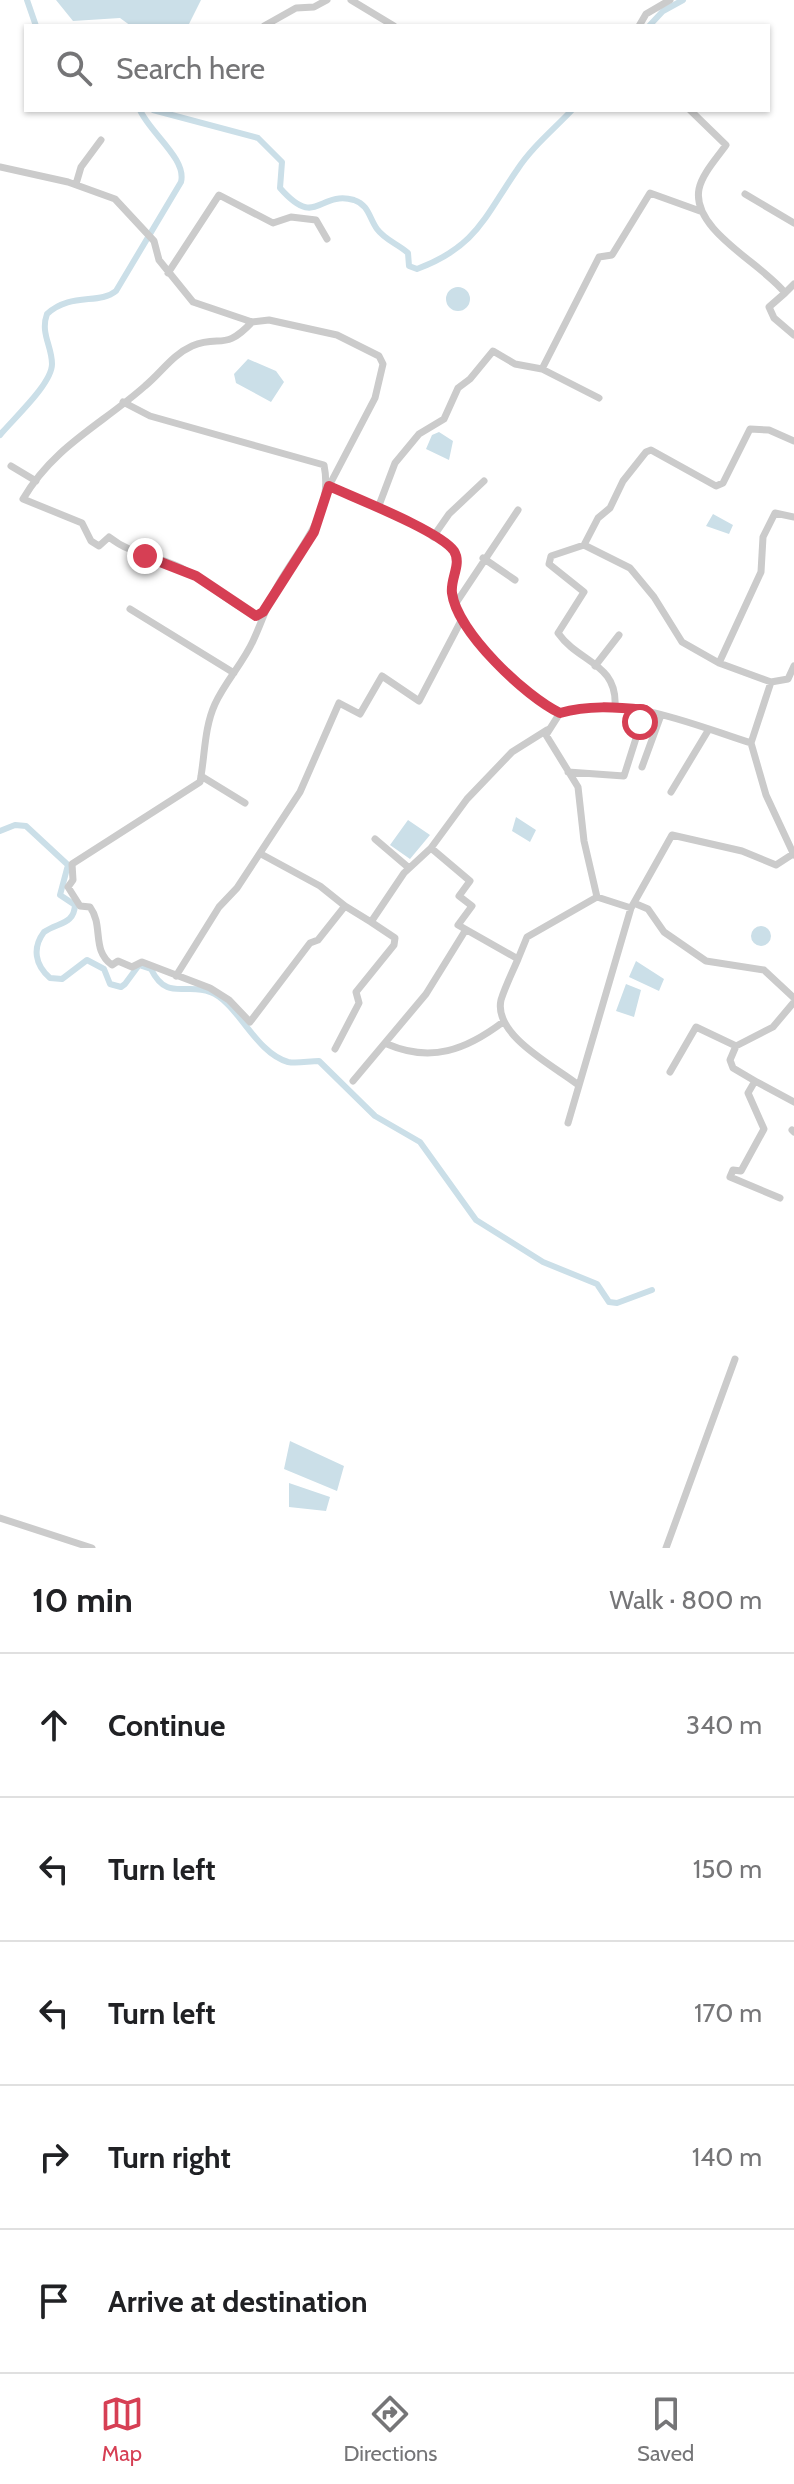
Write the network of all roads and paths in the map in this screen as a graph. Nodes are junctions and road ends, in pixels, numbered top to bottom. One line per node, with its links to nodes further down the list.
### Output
1 (327, 0): 4 (street)
2 (351, 0): 5 (street)
3 (670, 0): 6 (street)
4 (268, 24)
5 (391, 24)
6 (640, 24)
7 (692, 112): 12 (street)
8 (101, 140): 10 (street)
9 (0, 167): 10 (street)
10 (76, 184): 15 (street)
11 (745, 194): 13 (street)
12 (700, 211): 17 (street); 20 (street)
13 (794, 223)
14 (327, 239): 15 (street)
15 (168, 273): 18 (street)
16 (794, 284): 17 (street)
17 (785, 293): 19 (street)
18 (252, 322): 22 (street); 27 (street)
19 (794, 335)
20 (542, 369): 21 (street); 28 (street)
21 (599, 398)
22 (123, 402): 25 (street); 27 (street)
23 (794, 441): 32 (street)
24 (11, 466): 25 (street)
25 (36, 481): 37 (street)
26 (484, 481): 31 (street)
27 (329, 486): 28 (street); 37 (street)
28 (378, 508): 31 (street)
29 (518, 510): 33 (street)
30 (794, 517): 40 (street)
31 (433, 537): 35 (street)
32 (584, 545): 40 (street); 41 (street)
33 (483, 558): 34 (street); 35 (street)
34 (515, 580)
35 (456, 603): 38 (street)
36 (130, 609): 43 (street)
37 (263, 612): 43 (street)
38 (462, 619): 48 (street); 60 (street)
39 (619, 635): 41 (street)
40 (719, 663): 45 (street)
41 (595, 666): 46 (street)
42 (794, 666): 44 (street)
43 (234, 673): 55 (street)
44 (791, 680): 45 (street)
45 (771, 682): 52 (street)
46 (615, 707): 47 (street); 48 (street)
47 (645, 710): 49 (street); 54 (street)
48 (560, 713): 51 (street)
49 (661, 715): 50 (street); 53 (street)
50 (709, 729): 52 (street); 56 (street)
51 (547, 730): 54 (street); 59 (street)
52 (751, 743): 61 (street)
53 (642, 767)
54 (568, 772): 63 (street)
55 (201, 776): 57 (street); 69 (street)
56 (671, 792)
57 (245, 803)
58 (375, 839): 62 (street)
59 (431, 848): 62 (street); 67 (street)
60 (261, 854): 65 (street); 69 (street)
61 (793, 855): 64 (street)
62 (409, 868): 66 (street)
63 (597, 897): 64 (street); 68 (street)
64 (632, 905): 70 (street); 78 (street)
65 (345, 906): 66 (street); 69 (street)
66 (371, 922): 74 (street)
67 (465, 931): 68 (street); 72 (street)
68 (518, 959): 71 (street)
69 (176, 976)
70 (794, 1000): 73 (street)
71 (503, 1022): 72 (street); 78 (street)
72 (387, 1044): 76 (street)
73 (736, 1046): 75 (street); 77 (street)
74 (335, 1049)
75 (670, 1072)
76 (353, 1081)
77 (755, 1081): 79 (street); 81 (street)
78 (577, 1084): 80 (street)
79 (794, 1102)
80 (568, 1123)
81 (780, 1198)
82 (735, 1359): 85 (street)
83 (0, 1518): 84 (street)
84 (92, 1548)
85 (666, 1548)

